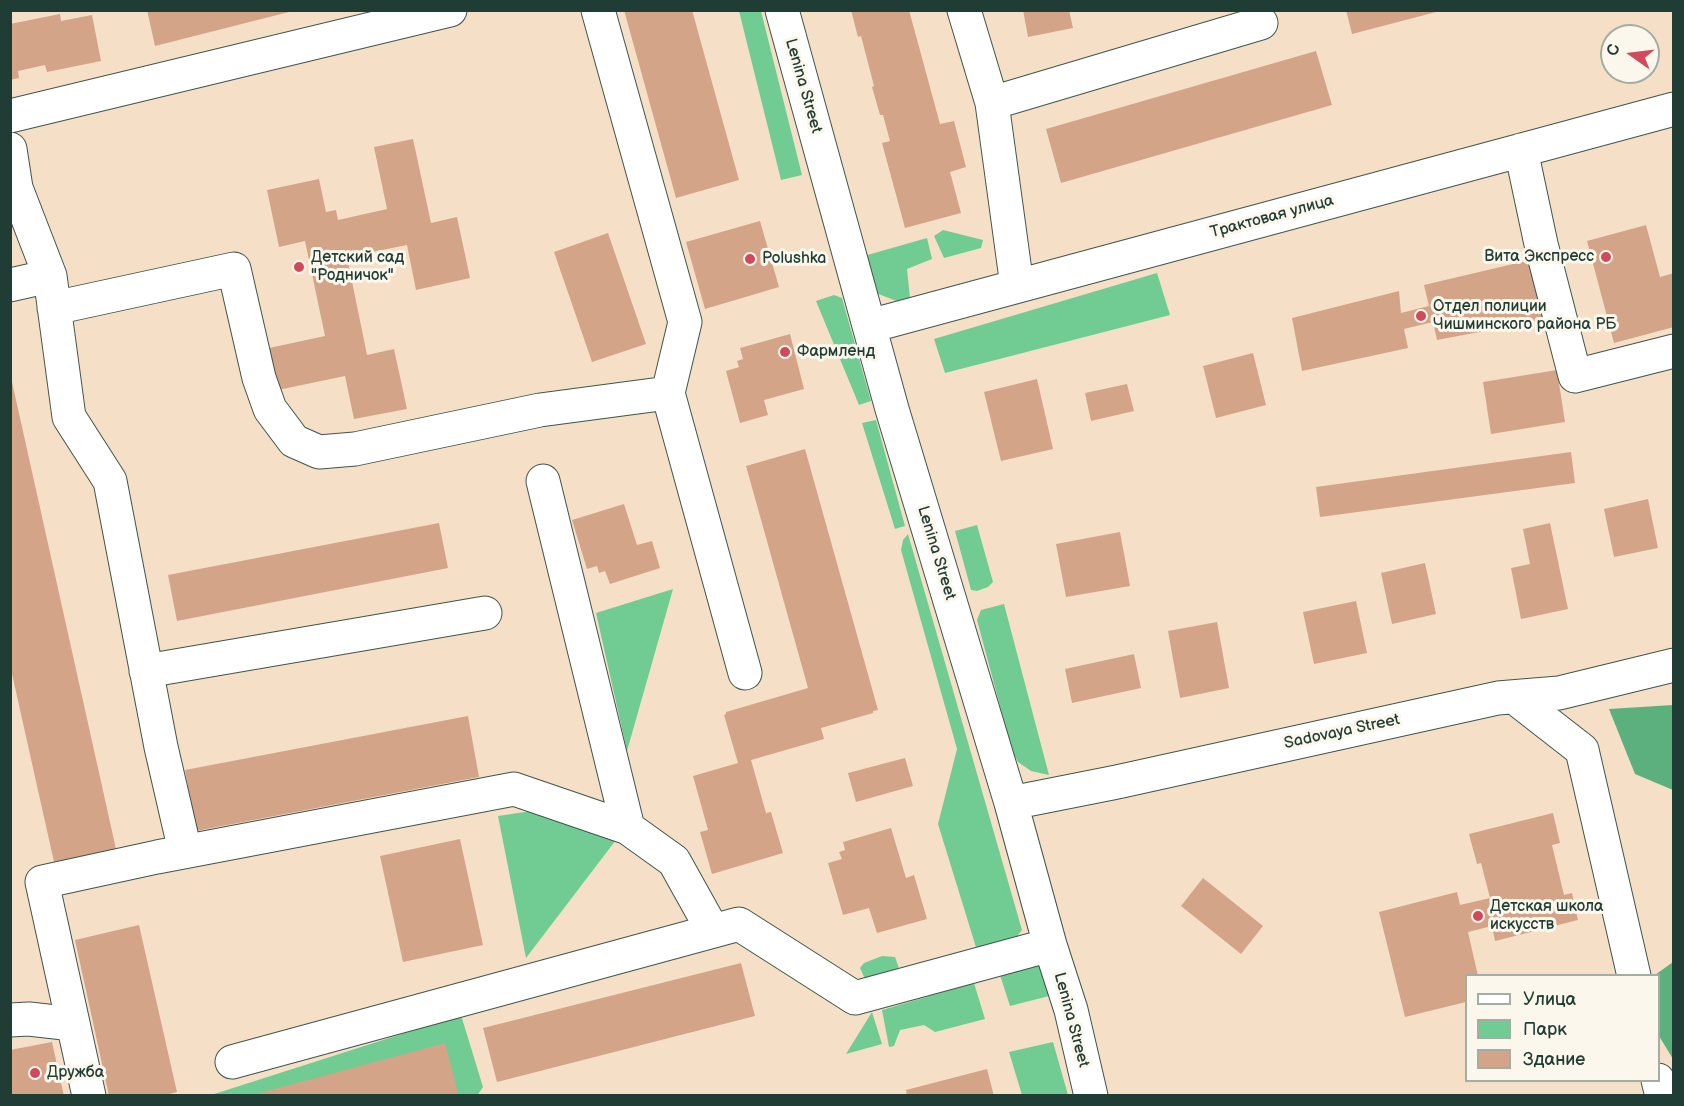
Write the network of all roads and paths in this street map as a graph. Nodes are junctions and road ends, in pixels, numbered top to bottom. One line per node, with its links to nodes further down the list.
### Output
1 (450, 10): 8 (street)
2 (598, 10): 16 (street)
3 (782, 10): 14 (street, Lenina Street)
4 (964, 10): 6 (street)
5 (1261, 23): 6 (street)
6 (992, 103): 12 (street)
7 (1674, 109): 10 (street, Трактовая улица)
8 (10, 116)
9 (10, 149): 13 (street)
10 (1521, 150): 12 (street, Трактовая улица); 15 (street)
11 (10, 285): 13 (street)
12 (1017, 286): 14 (street, Трактовая улица)
13 (52, 292): 16 (street); 20 (street)
14 (870, 326): 23 (street, Lenina Street)
15 (1674, 351)
16 (669, 393): 21 (street)
17 (543, 481): 24 (street)
18 (485, 613): 20 (street)
19 (1674, 665): 22 (street, Sadovaya Street)
20 (146, 671): 25 (street)
21 (745, 673)
22 (1514, 697): 23 (street, Sadovaya Street); 28 (street)
23 (1011, 803): 27 (street, Lenina Street)
24 (628, 828): 25 (street); 26 (street)
25 (185, 851): 30 (street)
26 (713, 931): 27 (street); 31 (street)
27 (1050, 945): 33 (street, Lenina Street)
28 (1634, 974)
29 (10, 1020): 30 (street)
30 (73, 1024): 32 (street)
31 (232, 1062)
32 (89, 1095)
33 (1090, 1095)

